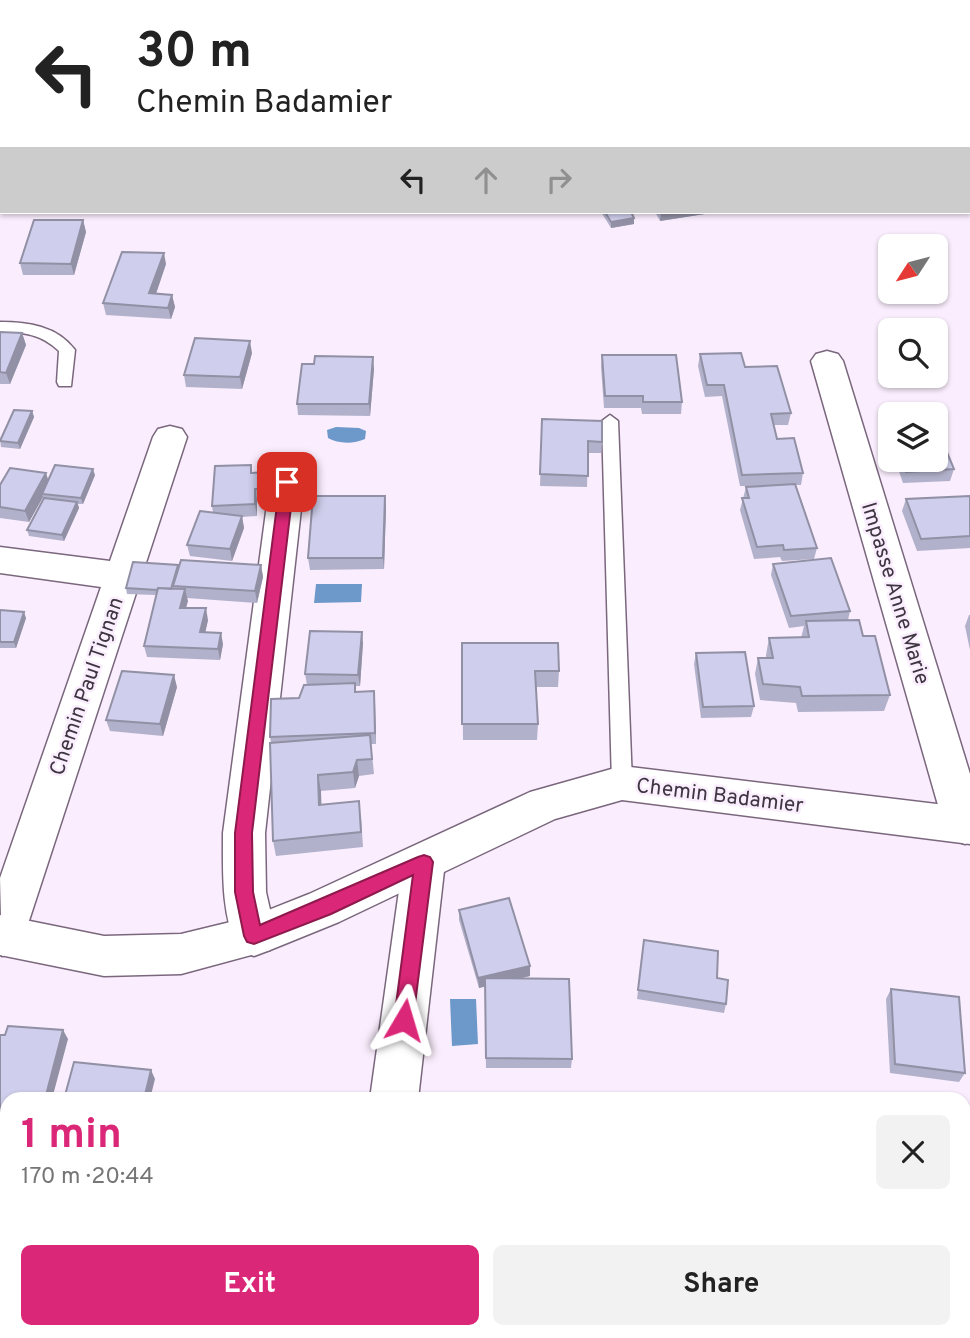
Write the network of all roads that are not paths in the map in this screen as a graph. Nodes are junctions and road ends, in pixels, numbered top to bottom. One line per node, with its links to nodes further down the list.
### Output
1 (0, 327): 3 (lane)
2 (827, 361): 10 (street, Impasse Anne Marie)
3 (65, 382)
4 (610, 421): 9 (lane)
5 (170, 437): 8 (street, Chemin Paul Tignan)
6 (287, 482): 13 (street)
7 (0, 560): 8 (street)
8 (123, 576): 12 (street, Chemin Paul Tignan)
9 (622, 783): 10 (street, Chemin Badamier); 11 (street, Chemin Badamier)
10 (968, 826)
11 (424, 862): 13 (street, Chemin Badamier); 14 (street)
12 (1, 936): 13 (street, Chemin Badamier)
13 (254, 936)
14 (395, 1092)

